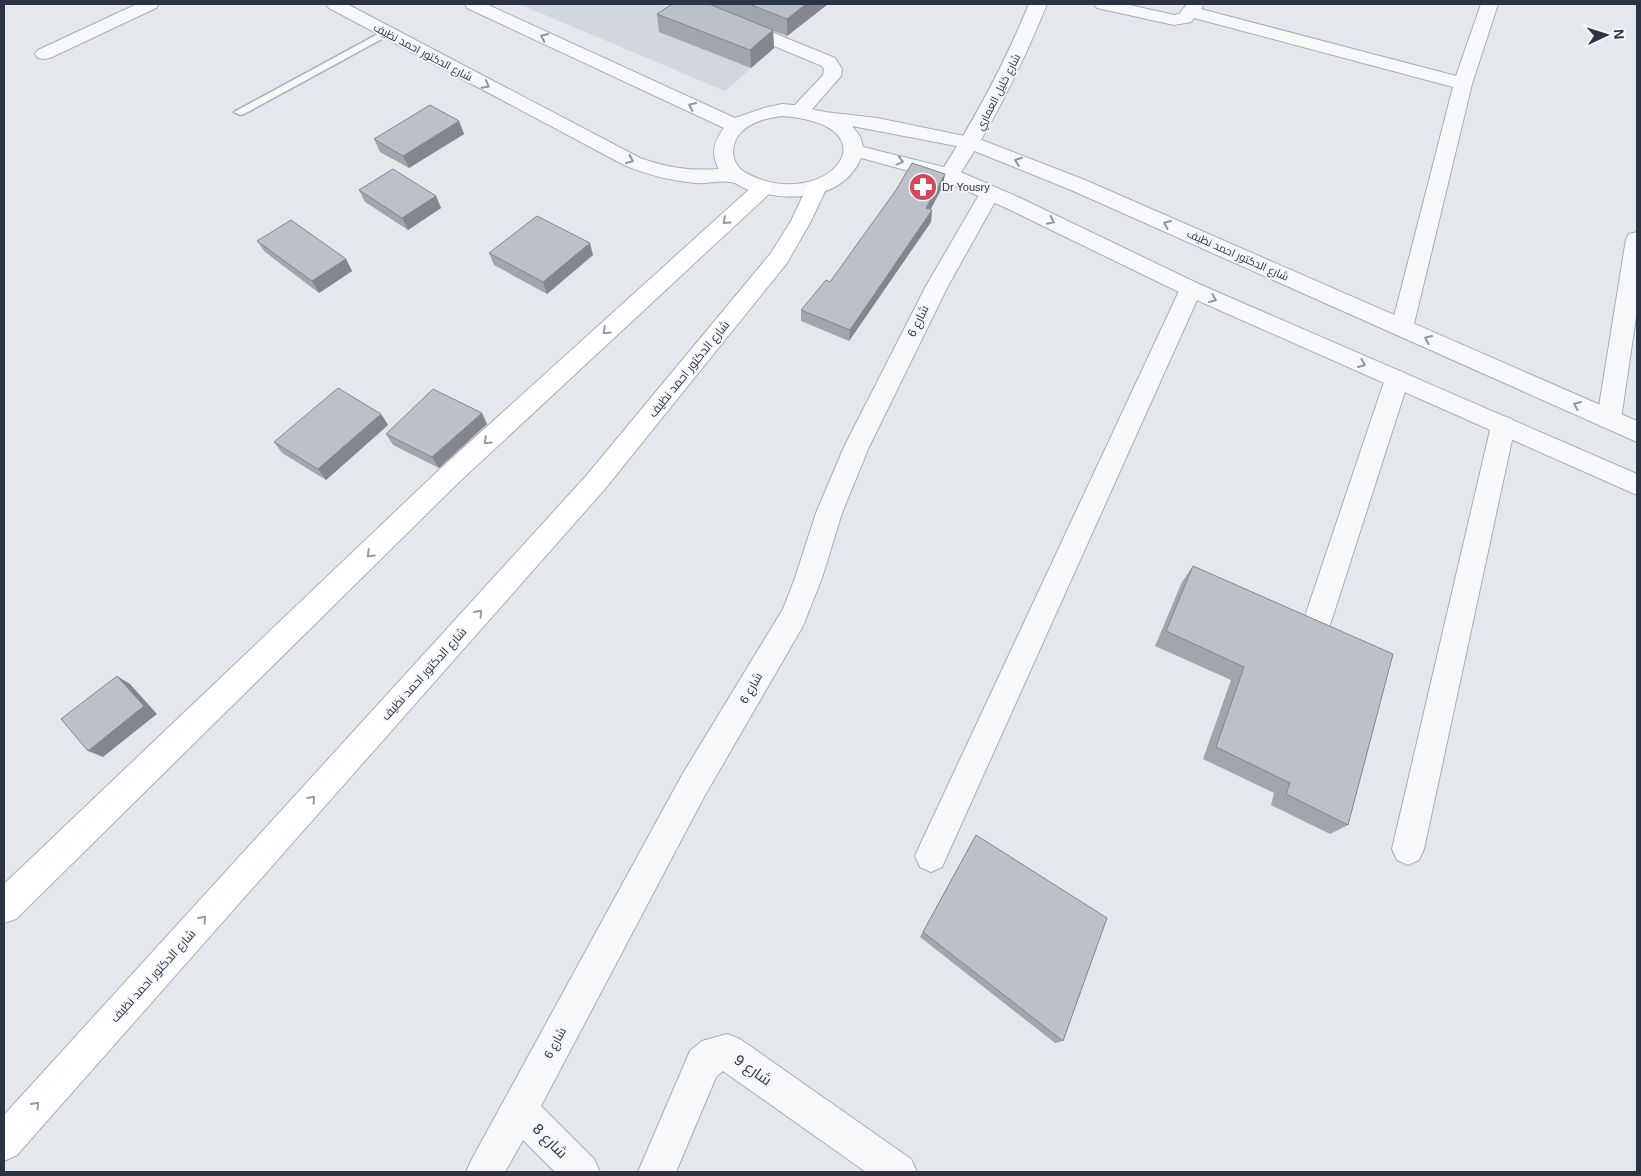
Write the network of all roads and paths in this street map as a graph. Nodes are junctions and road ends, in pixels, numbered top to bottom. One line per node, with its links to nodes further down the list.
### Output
1 (150, 4): 11 (street)
2 (335, 4): 10 (street, شارع الدكتور احمد نظيف)
3 (473, 4): 16 (street, one-way to 3)
4 (689, 4): 13 (street)
5 (1038, 4): 17 (street, شارع خليل العماري)
6 (1103, 4): 8 (street)
7 (1490, 4): 12 (street)
8 (1136, 8): 9 (street)
9 (1193, 8): 12 (street)
10 (387, 32): 14 (lane); 19 (street, شارع الدكتور احمد نظيف, one-way to 19)
11 (44, 54)
12 (1463, 84): 26 (street)
13 (800, 110): 15 (street); 16 (street)
14 (240, 112)
15 (826, 117): 17 (street, شارع الدكتور احمد نظيف); 18 (street)
16 (736, 126): 19 (street)
17 (972, 143): 20 (street, شارع خليل العماري); 26 (street, شارع الدكتور احمد نظيف, one-way to 17)
18 (853, 150): 20 (street, one-way to 20); 21 (street)
19 (734, 175): 22 (street)
20 (949, 175): 23 (street)
21 (816, 187): 22 (street); 37 (main road, شارع الدكتور احمد نظيف, one-way to 21)
22 (762, 189): 35 (main road, one-way to 35)
23 (990, 193): 25 (street, one-way to 25); 36 (street, شارع 6)
24 (1637, 239): 28 (street)
25 (1191, 289): 27 (street, one-way to 27); 34 (street)
26 (1402, 328): 28 (street, شارع الدكتور احمد نظيف, one-way to 26)
27 (1397, 379): 29 (street); 32 (street)
28 (1609, 419): 30 (street, شارع الدكتور احمد نظيف)
29 (1503, 426): 31 (street); 33 (street)
30 (1637, 432)
31 (1637, 485)
32 (1318, 622)
33 (1408, 849)
34 (931, 856)
35 (4, 907)
36 (520, 1110): 38 (street, شارع 6); 39 (street, شارع 8)
37 (4, 1142)
38 (484, 1172)
39 (581, 1172)
40 (656, 1172): 41 (street, شارع 9)
41 (898, 1172)

